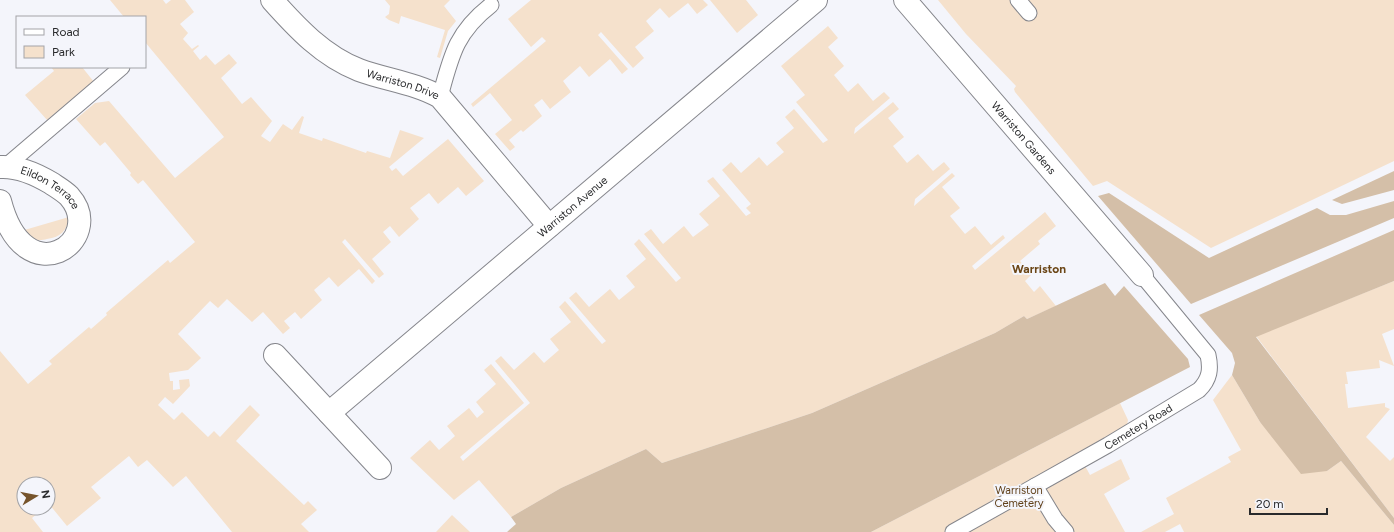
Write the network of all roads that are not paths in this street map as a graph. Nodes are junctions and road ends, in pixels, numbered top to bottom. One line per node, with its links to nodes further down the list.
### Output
1 (272, 0): 8 (street, Warriston Drive)
2 (816, 0): 11 (street, Warriston Avenue)
3 (905, 0): 12 (street, Warriston Gardens)
4 (1018, 0): 6 (lane)
5 (492, 5): 8 (lane)
6 (1029, 13)
7 (121, 68): 9 (lane)
8 (440, 97): 11 (street, Warriston Drive)
9 (3, 167): 10 (street, Eildon Terrace)
10 (0, 201)
11 (549, 226): 14 (street, Warriston Avenue)
12 (1142, 275): 16 (lane, Cemetery Road)
13 (274, 355): 14 (street)
14 (329, 413): 15 (street)
15 (380, 468)
16 (1034, 486): 17 (lane, Cemetery Road); 18 (lane)
17 (953, 532)
18 (1066, 532)

